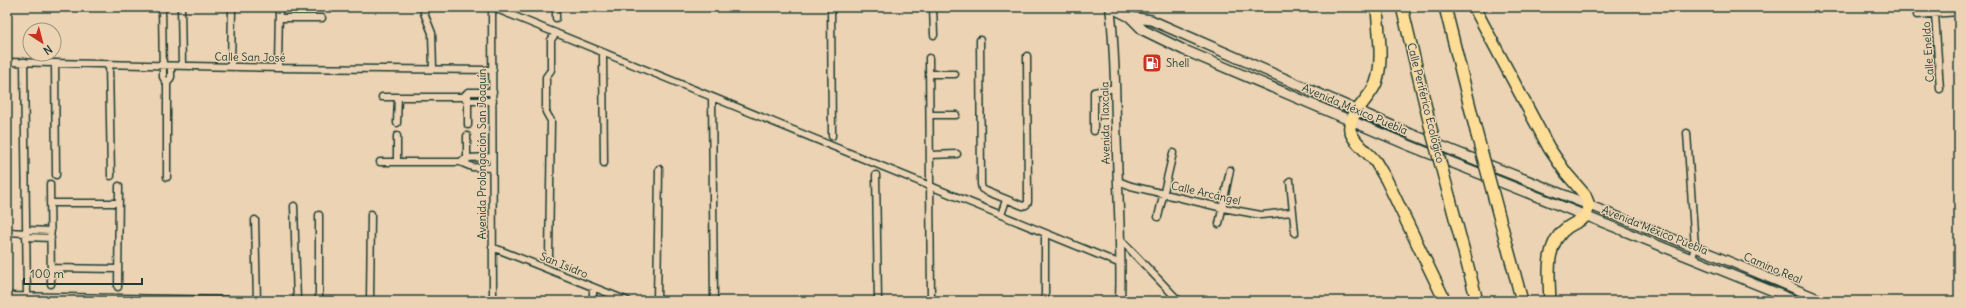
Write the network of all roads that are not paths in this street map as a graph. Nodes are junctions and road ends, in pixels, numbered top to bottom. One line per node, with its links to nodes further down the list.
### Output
1 (162, 7): 33 (street)
2 (181, 7): 35 (street)
3 (232, 7): 36 (street)
4 (279, 7): 18 (street)
5 (424, 7): 38 (street)
6 (492, 7): 22 (street); 39 (street, Avenida Prolongación San Joaquín)
7 (556, 7): 20 (street)
8 (831, 7): 61 (street)
9 (933, 7): 23 (street)
10 (1110, 7): 21 (main road, Avenida México Puebla); 43 (street, Avenida Tlaxcala)
11 (1376, 7): 51 (highway)
12 (1402, 7): 137 (highway, Calle Periférico Ecológico, bridge)
13 (1445, 7): 138 (highway, bridge)
14 (1474, 7): 90 (highway)
15 (1959, 12): 16 (street)
16 (1935, 14): 17 (street); 44 (street, Calle Eneldo)
17 (1917, 15)
18 (279, 18): 19 (street); 37 (street)
19 (322, 18)
20 (556, 18)
21 (1130, 18): 51 (main road, Avenida México Puebla); 54 (main road, Avenida México Puebla)
22 (556, 32): 25 (street); 108 (street)
23 (934, 35)
24 (980, 40): 85 (street)
25 (605, 53): 46 (street); 70 (street)
26 (1027, 56): 85 (street)
27 (929, 58): 40 (street)
28 (7, 62): 29 (street, Calle San José)
29 (22, 62)
30 (24, 62): 31 (street, Calle San José); 100 (street)
31 (55, 63): 32 (street, Calle San José); 75 (street)
32 (109, 64): 33 (street, Calle San José); 77 (street)
33 (163, 66): 34 (street, Calle San José); 42 (street)
34 (171, 66): 35 (street, Calle San José); 42 (street)
35 (182, 66): 36 (street, Calle San José)
36 (231, 67): 37 (street, Calle San José)
37 (278, 68): 38 (street, Calle San José)
38 (433, 69): 39 (street, Calle San José)
39 (493, 70): 45 (street, Avenida Prolongación San Joaquín)
40 (929, 74): 41 (street); 52 (street)
41 (955, 74)
42 (167, 84): 78 (street)
43 (1115, 88): 57 (street); 80 (street, Avenida Tlaxcala)
44 (1940, 89)
45 (493, 92): 49 (street); 50 (street, Avenida Prolongación San Joaquín)
46 (712, 96): 83 (street); 130 (street)
47 (382, 97): 48 (street)
48 (398, 97): 49 (street); 55 (street)
49 (465, 99): 50 (street); 56 (street)
50 (493, 101): 65 (street, Avenida Prolongación San Joaquín)
51 (1358, 110): 54 (highway); 90 (main road, Avenida México Puebla)
52 (930, 115): 53 (street); 64 (street)
53 (956, 115)
54 (1351, 120): 90 (main road, Avenida México Puebla); 136 (highway)
55 (397, 123)
56 (468, 125)
57 (1094, 131)
58 (1687, 133): 106 (street)
59 (397, 136): 68 (street)
60 (468, 136): 66 (street)
61 (832, 136)
62 (1173, 153): 84 (street)
63 (957, 154): 64 (street)
64 (930, 155): 83 (street)
65 (492, 157): 66 (street); 72 (street, Avenida Prolongación San Joaquín)
66 (467, 158): 69 (street); 71 (street)
67 (380, 162): 68 (street)
68 (397, 162): 69 (street)
69 (460, 162): 71 (street)
70 (604, 163)
71 (467, 166): 72 (street)
72 (492, 168): 105 (street, Avenida Prolongación San Joaquín)
73 (659, 169): 129 (street)
74 (1230, 170): 89 (street)
75 (56, 175)
76 (876, 175): 131 (street)
77 (111, 176)
78 (167, 177)
79 (1290, 181): 91 (street)
80 (1118, 182): 84 (street, Calle Arcángel); 104 (street, Avenida Tlaxcala)
81 (50, 184): 86 (street)
82 (118, 186): 87 (street)
83 (930, 187): 94 (street); 132 (street)
84 (1163, 193): 89 (street, Calle Arcángel); 95 (street)
85 (1006, 200): 94 (street)
86 (50, 203): 87 (street); 98 (street)
87 (118, 203): 113 (street)
88 (294, 206): 123 (street)
89 (1223, 208): 91 (street, Calle Arcángel); 97 (street)
90 (1588, 211): 106 (street, Avenida México Puebla); 109 (street, Avenida México Puebla); 139 (highway)
91 (1292, 212): 101 (street)
92 (370, 214): 125 (street)
93 (319, 215): 124 (street)
94 (1001, 215): 102 (street)
95 (1158, 217)
96 (255, 220): 121 (street)
97 (1220, 224)
98 (51, 231): 100 (street); 103 (street)
99 (7, 232): 100 (street)
100 (26, 233): 103 (street); 118 (street)
101 (1295, 233)
102 (1045, 234): 110 (street); 133 (street)
103 (51, 238): 112 (street)
104 (1120, 239): 110 (street, Avenida Tlaxcala); 135 (street)
105 (492, 247): 116 (street, San Isidro); 126 (street, Avenida Prolongación San Joaquín)
106 (1695, 247): 107 (street, Avenida México Puebla); 109 (street)
107 (1714, 255): 141 (street, Camino Real)
108 (548, 256)
109 (1692, 258): 111 (street, Avenida México Puebla)
110 (1121, 264): 134 (street, Avenida Tlaxcala)
111 (1711, 266): 140 (street, Camino Real)
112 (51, 268): 113 (street); 114 (street)
113 (118, 269): 115 (street)
114 (51, 284)
115 (118, 287)
116 (592, 287): 127 (street); 128 (street, San Isidro)
117 (7, 296): 118 (street)
118 (27, 297): 119 (street)
119 (167, 300): 120 (street)
120 (176, 300): 121 (street)
121 (257, 300): 122 (street)
122 (286, 301)
123 (297, 301)
124 (319, 301)
125 (370, 301)
126 (493, 301)
127 (592, 301)
128 (628, 301)
129 (657, 301)
130 (714, 301)
131 (878, 301)
132 (931, 301)
133 (1045, 301)
134 (1120, 301)
135 (1179, 301)
136 (1445, 301)
137 (1477, 301)
138 (1522, 301)
139 (1550, 301)
140 (1797, 301)
141 (1824, 301)

